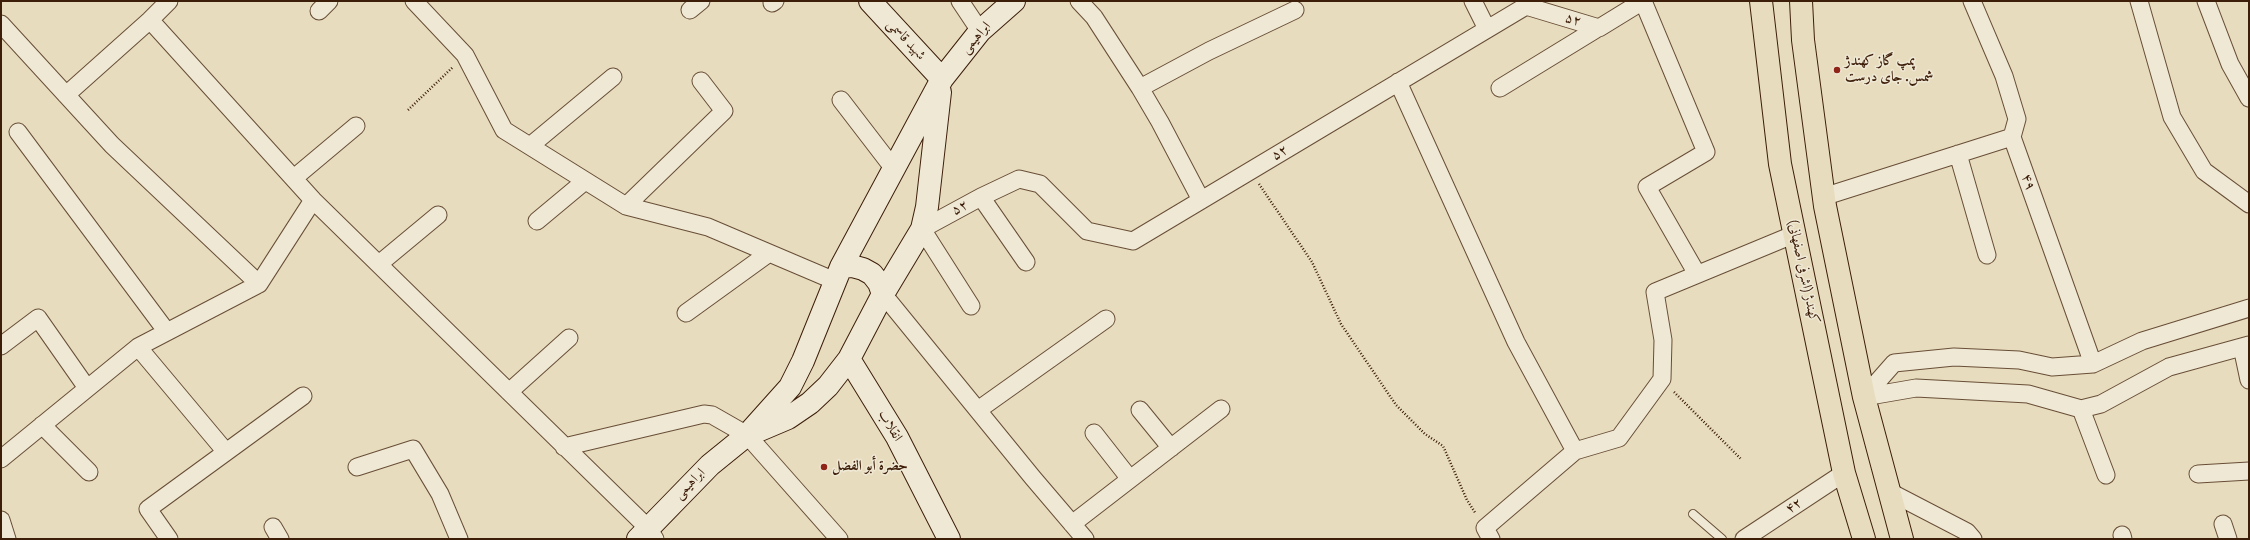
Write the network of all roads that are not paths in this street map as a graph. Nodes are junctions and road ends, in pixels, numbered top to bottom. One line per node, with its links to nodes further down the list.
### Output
1 (169, 1): 15 (street)
2 (414, 1): 32 (street)
3 (870, 1): 21 (main road, شهید قاسمی)
4 (960, 1): 19 (street)
5 (1014, 1): 19 (main road, ابراهیمی)
6 (1079, 1): 24 (street)
7 (1473, 1): 18 (street)
8 (1643, 1): 17 (street, ۵۲); 52 (street)
9 (1801, 1): 38 (main road)
10 (1972, 1): 31 (street)
11 (2139, 1): 41 (street)
12 (2206, 1): 27 (street)
13 (1759, 4): 46 (main road, کهندژ (اشرفی اصفهانی))
14 (1295, 10): 24 (street)
15 (150, 20): 26 (street); 35 (street)
16 (1, 24): 26 (street)
17 (1598, 28): 18 (street, ۵۲); 25 (street)
18 (1487, 29): 23 (street, ۵۲)
19 (980, 31): 21 (main road, ابراهیمی)
20 (612, 77): 32 (street)
21 (942, 78): 34 (main road, ابراهیمی); 45 (main road)
22 (701, 81): 42 (street)
23 (1398, 82): 40 (street, ۵۲); 80 (street)
24 (1140, 88): 40 (street)
25 (1500, 88)
26 (66, 95): 53 (street)
27 (2249, 98)
28 (841, 100): 34 (street)
29 (356, 126): 35 (street)
30 (18, 132): 59 (street)
31 (2012, 137): 33 (street); 65 (street, ۴۹)
32 (530, 146): 36 (street)
33 (1958, 154): 38 (street); 48 (street)
34 (894, 169): 51 (main road, ابراهیمی)
35 (294, 178): 39 (street)
36 (585, 181): 42 (street); 44 (street)
37 (981, 197): 40 (street, ۵۲); 45 (street, ۵۲); 49 (street)
38 (1823, 197): 70 (main road)
39 (314, 200): 50 (street); 53 (street)
40 (1201, 200)
41 (2249, 204)
42 (626, 206): 47 (street)
43 (438, 215): 50 (street)
44 (537, 221)
45 (922, 229): 54 (main road); 55 (street)
46 (1795, 234): 52 (street); 86 (main road, کهندژ (اشرفی اصفهانی))
47 (769, 253): 51 (street); 57 (street)
48 (1987, 255)
49 (1026, 262)
50 (379, 264): 68 (street)
51 (838, 274): 54 (main road); 77 (main road, ابراهیمی)
52 (1697, 274): 80 (street)
53 (259, 284): 59 (street)
54 (883, 294): 64 (main road); 73 (street)
55 (971, 306)
56 (2249, 308): 65 (street)
57 (686, 314)
58 (1106, 318): 73 (street)
59 (167, 332): 63 (street)
60 (569, 338): 68 (street)
61 (1, 346): 67 (street)
62 (2245, 346): 66 (street); 72 (street)
63 (138, 347): 67 (street); 81 (street)
64 (849, 359): 77 (main road); 100 (main road, انقلاب)
65 (2093, 364): 70 (street)
66 (2249, 380)
67 (87, 388): 75 (street)
68 (509, 392): 78 (street)
69 (303, 396): 81 (street)
70 (1864, 397): 72 (street); 90 (main road)
71 (1221, 409): 79 (street)
72 (2081, 409): 88 (street)
73 (978, 410): 93 (street)
74 (1140, 410): 79 (street)
75 (42, 425): 82 (street); 85 (street)
76 (1094, 433): 89 (street)
77 (747, 435): 78 (street); 95 (main road, ابراهیمی); 99 (street)
78 (564, 447): 95 (street)
79 (1171, 448): 89 (street)
80 (1575, 451): 94 (street)
81 (226, 452): 97 (street)
82 (1, 459)
83 (357, 467): 98 (street)
84 (2249, 471): 87 (street)
85 (89, 472)
86 (1844, 473): 103 (street, ۴۲); 104 (main road, کهندژ (اشرفی اصفهانی))
87 (2198, 474)
88 (2106, 475)
89 (1130, 479): 93 (street)
90 (1888, 491): 105 (main road); 106 (street)
91 (1693, 514): 102 (lane)
92 (1, 520): 96 (street)
93 (1072, 524): 101 (street)
94 (1488, 534)
95 (647, 535)
96 (6, 539)
97 (169, 539)
98 (459, 539)
99 (839, 539)
100 (948, 539)
101 (1085, 539)
102 (1722, 539)
103 (1744, 539)
104 (1864, 539)
105 (1902, 539)
106 (1973, 539)

